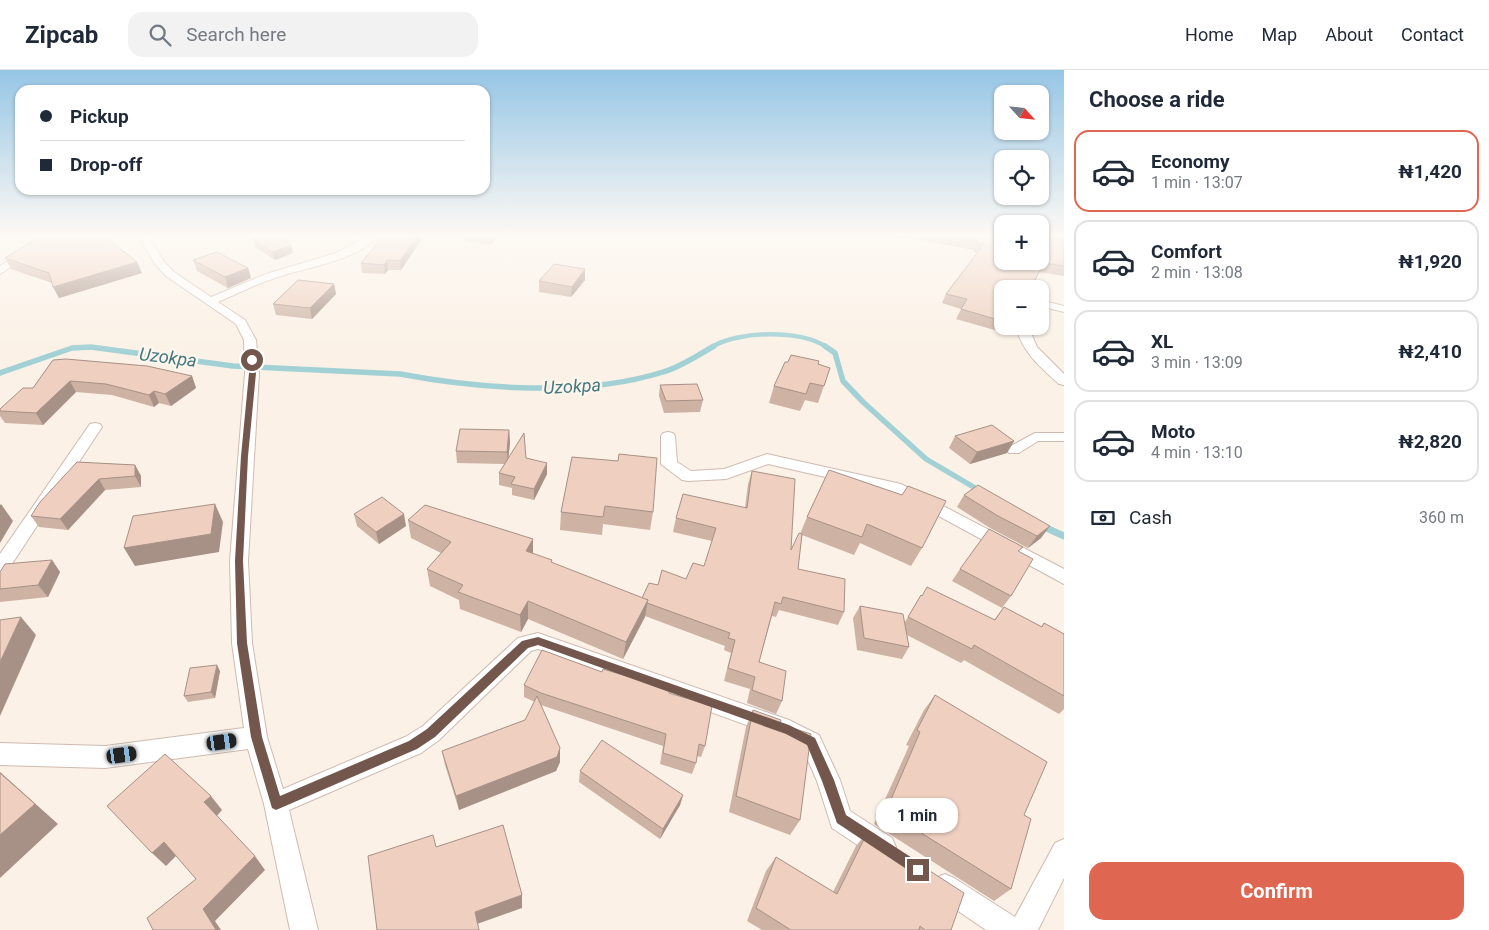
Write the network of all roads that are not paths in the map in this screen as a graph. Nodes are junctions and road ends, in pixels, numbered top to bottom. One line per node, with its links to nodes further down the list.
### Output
1 (170, 274): 3 (street)
2 (276, 274): 3 (street)
3 (210, 301): 14 (street)
4 (1049, 305): 5 (street)
5 (1064, 309)
6 (1025, 335): 7 (street)
7 (1064, 381)
8 (95, 426): 12 (street)
9 (668, 436): 13 (street)
10 (1064, 437): 11 (street)
11 (1014, 450)
12 (0, 568)
13 (1064, 577)
14 (256, 737): 15 (street); 16 (street)
15 (0, 754)
16 (276, 804): 18 (street); 20 (street)
17 (1064, 852): 22 (street)
18 (898, 856)
19 (930, 877): 21 (street)
20 (304, 930)
21 (1010, 930)
22 (1024, 930)

